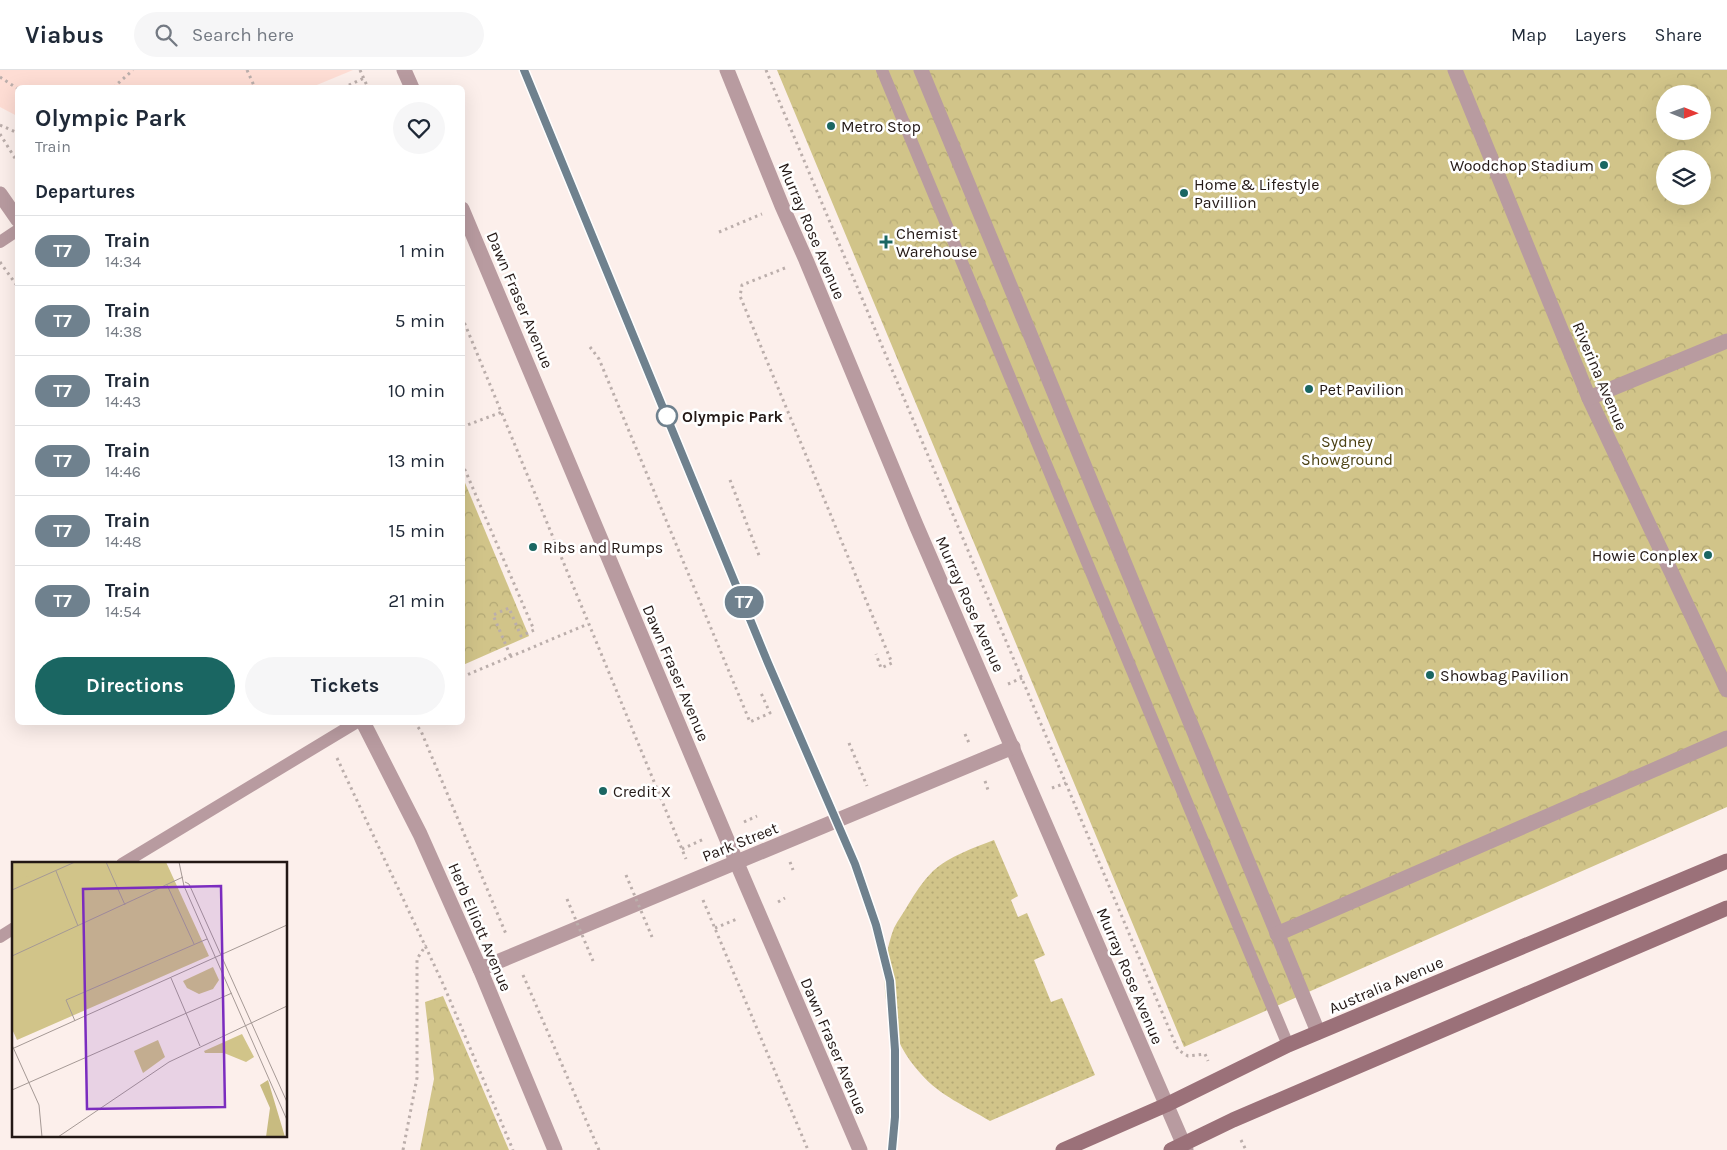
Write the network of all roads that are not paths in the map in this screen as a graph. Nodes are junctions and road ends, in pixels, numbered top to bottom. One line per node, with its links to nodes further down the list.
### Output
1 (404, 70): 6 (street)
2 (727, 70): 18 (street, Murray Rose Avenue)
3 (882, 70): 28 (lane)
4 (921, 70): 24 (street)
5 (1455, 70): 13 (street, Riverina Avenue)
6 (411, 85)
7 (0, 194): 8 (street)
8 (15, 216)
9 (465, 216): 19 (street, Dawn Fraser Avenue)
10 (15, 232): 11 (lane)
11 (0, 242)
12 (1727, 341): 13 (street)
13 (1589, 398): 14 (street, Riverina Avenue)
14 (1727, 690)
15 (352, 725): 21 (lane)
16 (365, 725): 26 (street, Herb Elliott Avenue)
17 (1727, 738): 24 (street)
18 (1013, 747): 19 (street, Park Street); 29 (street, Murray Rose Avenue)
19 (736, 861): 26 (street, Park Street); 32 (street, Dawn Fraser Avenue)
20 (1727, 861): 27 (main road, Australia Avenue)
21 (125, 862)
22 (1727, 908): 30 (main road)
23 (12, 929): 25 (lane)
24 (1277, 934): 27 (street)
25 (0, 937)
26 (480, 969): 31 (street, Herb Elliott Avenue)
27 (1318, 1032): 28 (main road, Australia Avenue)
28 (1288, 1045): 29 (main road, Australia Avenue)
29 (1166, 1105): 30 (street, Murray Rose Avenue); 33 (main road, Australia Avenue)
30 (1180, 1148)
31 (555, 1150)
32 (860, 1150)
33 (1063, 1150)

